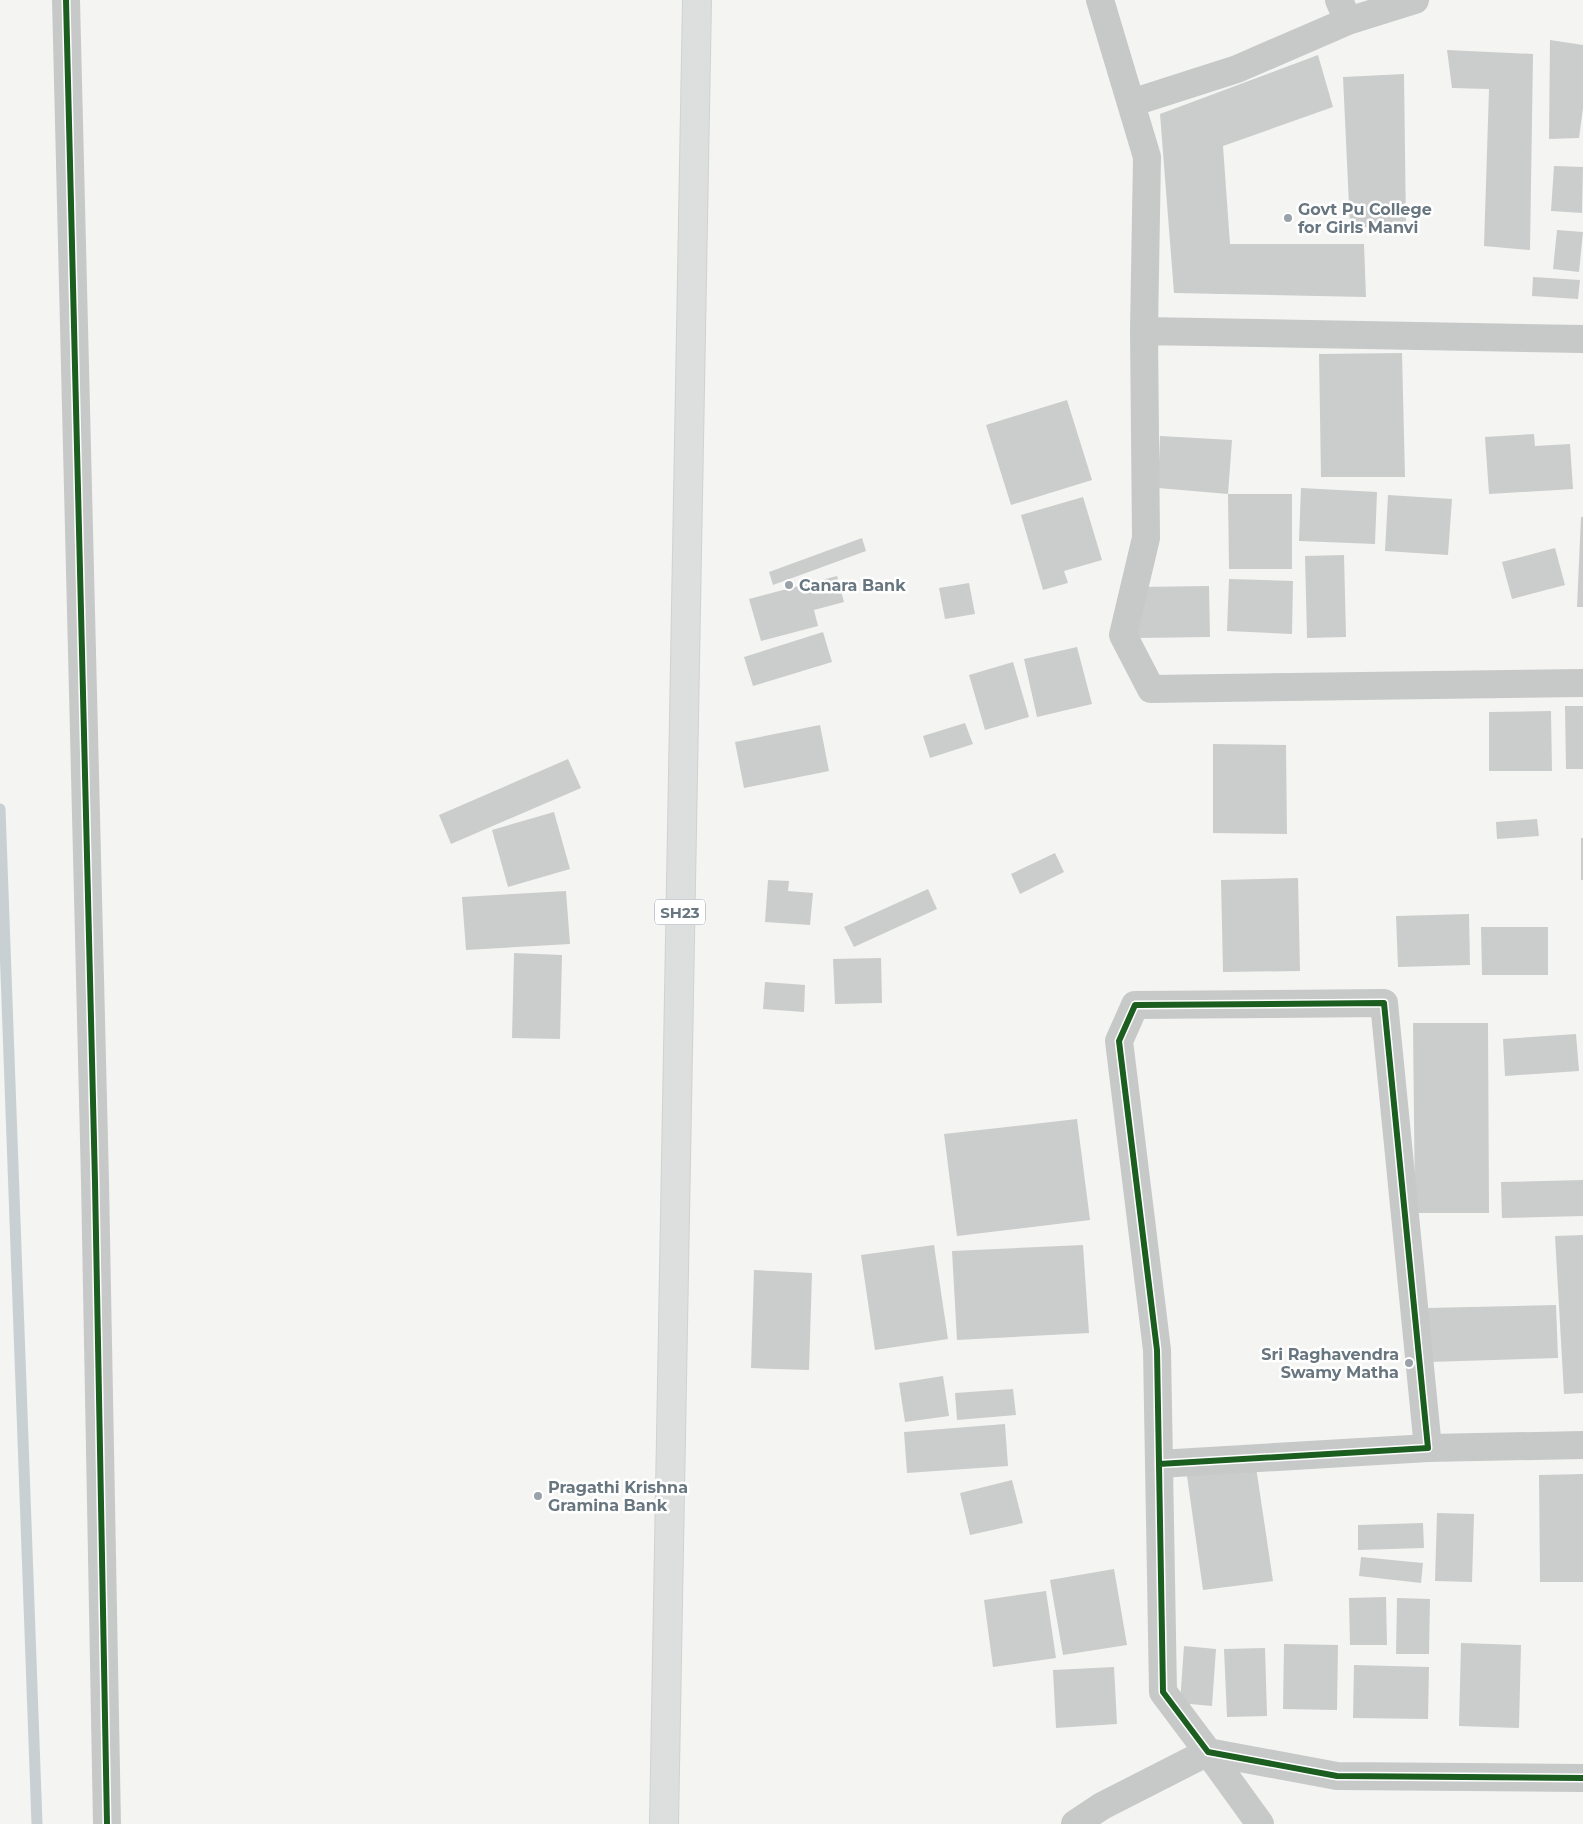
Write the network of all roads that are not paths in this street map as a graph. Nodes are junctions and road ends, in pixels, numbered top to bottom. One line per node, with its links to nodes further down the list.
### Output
1 (66, 0): 15 (street)
2 (697, 0): 16 (main road, SH23)
3 (1100, 0): 6 (street)
4 (1415, 0): 5 (street)
5 (1344, 11): 6 (street)
6 (1131, 104): 7 (street)
7 (1144, 331): 8 (street); 9 (street)
8 (1583, 338)
9 (1583, 683)
10 (1583, 1445): 11 (street)
11 (1428, 1448): 12 (street); 12 (street)
12 (1159, 1464): 13 (street)
13 (1208, 1752): 14 (street); 17 (street); 18 (street)
14 (1583, 1778)
15 (107, 1824)
16 (664, 1824)
17 (1076, 1824)
18 (1260, 1824)

